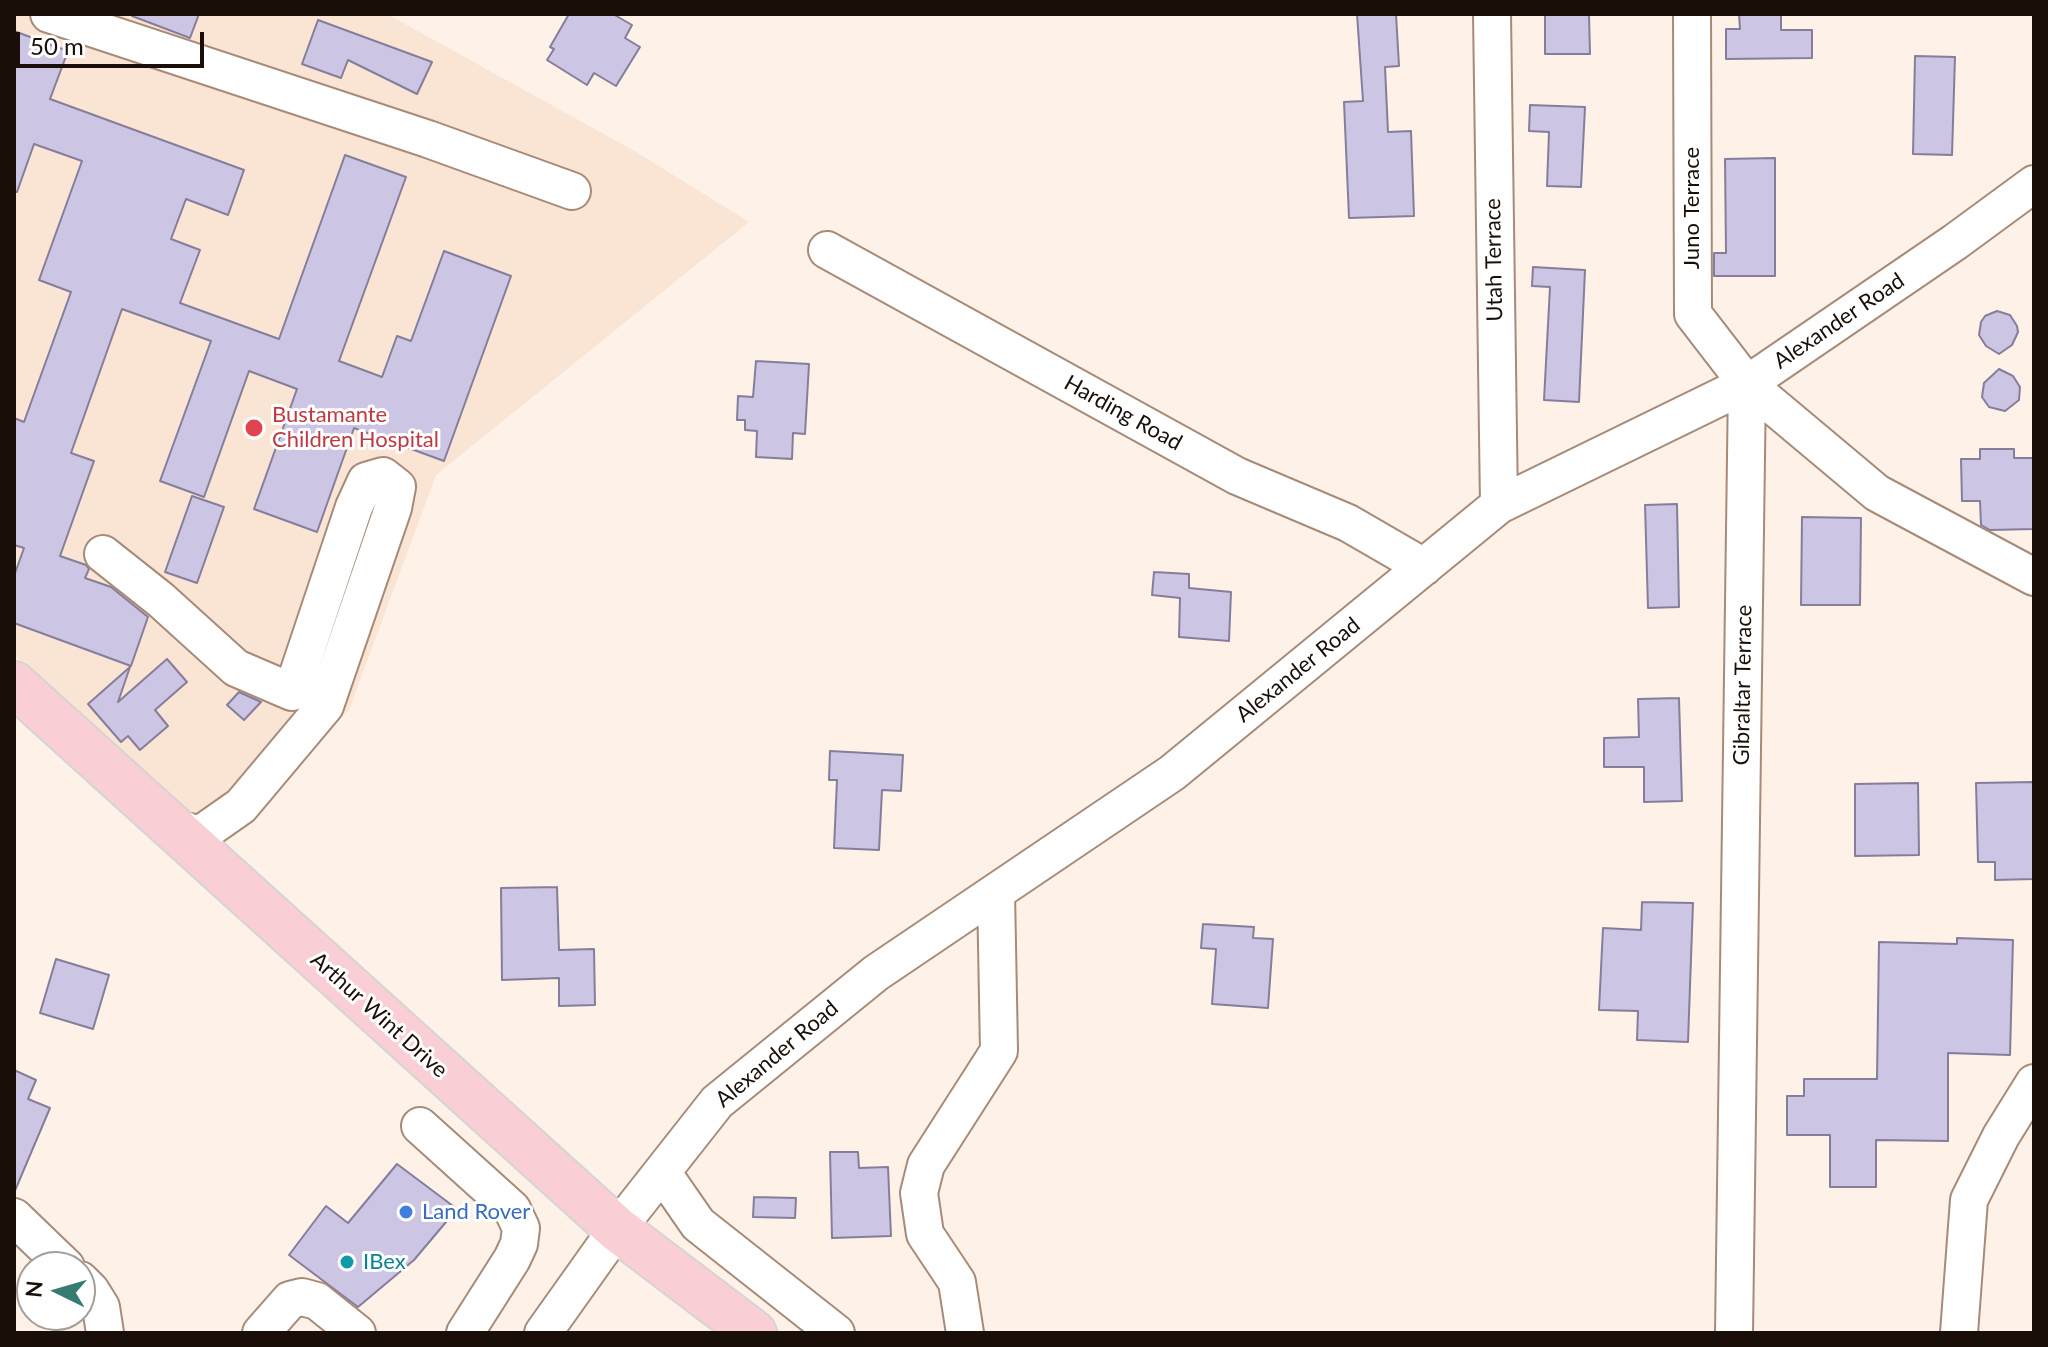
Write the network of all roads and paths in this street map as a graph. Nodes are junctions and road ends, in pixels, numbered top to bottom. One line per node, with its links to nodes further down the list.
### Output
1 (49, 14): 5 (street)
2 (1492, 14): 8 (street, Utah Terrace)
3 (1692, 14): 7 (street, Juno Terrace)
4 (2034, 184): 7 (street, Alexander Road)
5 (572, 191)
6 (827, 250): 10 (street, Harding Road)
7 (1747, 384): 8 (street, Alexander Road); 11 (street); 32 (street, Gibraltar Terrace)
8 (1499, 505): 10 (street, Alexander Road)
9 (103, 554): 13 (street)
10 (1424, 567): 16 (street, Alexander Road)
11 (2034, 577)
12 (14, 684): 15 (main road, Arthur Wint Drive)
13 (292, 692): 14 (street); 14 (street)
14 (325, 706): 15 (street)
15 (171, 829): 18 (main road, Arthur Wint Drive)
16 (996, 892): 19 (street, Alexander Road); 31 (street)
17 (2034, 1083): 33 (street)
18 (459, 1087): 21 (main road, Arthur Wint Drive); 27 (street)
19 (662, 1172): 21 (street, Alexander Road); 30 (street)
20 (14, 1217): 22 (street)
21 (617, 1229): 28 (street, Alexander Road); 29 (main road, Arthur Wint Drive)
22 (49, 1251)
23 (96, 1299): 24 (street)
24 (105, 1333)
25 (261, 1333): 26 (street)
26 (357, 1333)
27 (465, 1333)
28 (543, 1333)
29 (754, 1333)
30 (836, 1333)
31 (965, 1333)
32 (1734, 1333)
33 (1959, 1333)

